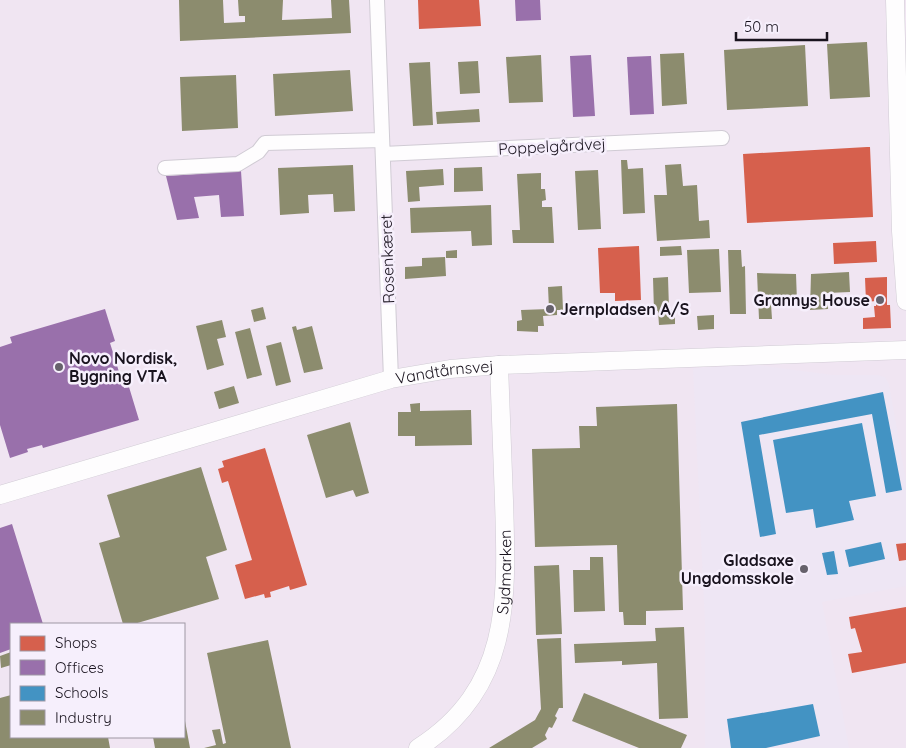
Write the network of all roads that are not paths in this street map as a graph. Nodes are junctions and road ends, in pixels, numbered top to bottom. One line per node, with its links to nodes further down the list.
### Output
1 (377, 0): 4 (street, Rosenkæret)
2 (895, 0): 7 (street)
3 (722, 138): 5 (street, Poppelgårdvej)
4 (382, 140): 5 (street, Rosenkæret); 6 (street)
5 (383, 154): 10 (street, Rosenkæret)
6 (165, 168)
7 (906, 302)
8 (906, 350): 9 (street, Vandtårnsvej)
9 (499, 365): 10 (street, Vandtårnsvej); 12 (street, Sydmarken)
10 (391, 379): 11 (street, Vandtårnsvej)
11 (0, 495)
12 (418, 748)

